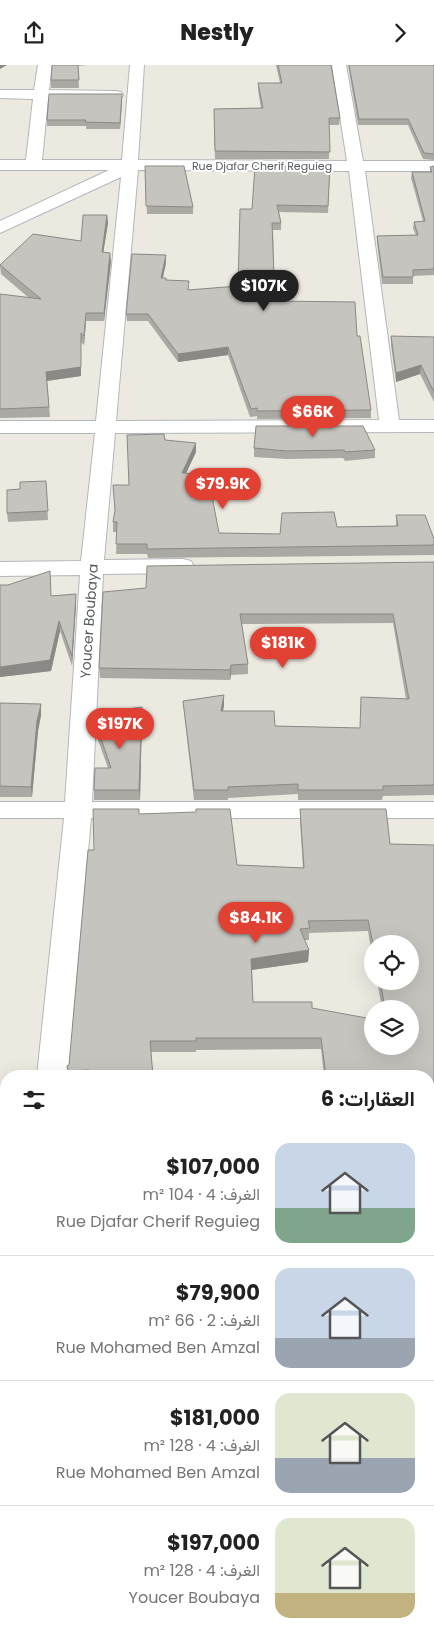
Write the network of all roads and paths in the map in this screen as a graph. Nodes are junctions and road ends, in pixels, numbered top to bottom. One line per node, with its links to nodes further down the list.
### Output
1 (45, 65): 5 (street)
2 (137, 65): 6 (street, Youcer Boubaya)
3 (339, 65): 9 (street)
4 (0, 94): 5 (street)
5 (42, 94): 6 (street); 8 (street)
6 (134, 95): 11 (street, Youcer Boubaya)
7 (0, 165): 8 (street, Rue Djafar Cherif Reguieg)
8 (34, 165): 11 (street, Rue Djafar Cherif Reguieg)
9 (356, 165): 10 (street, Rue Djafar Cherif Reguieg); 11 (street, Rue Djafar Cherif Reguieg); 15 (street)
10 (434, 166)
11 (130, 167): 12 (street); 13 (street, Youcer Boubaya)
12 (0, 228)
13 (106, 426): 14 (street); 15 (street); 18 (street, Youcer Boubaya)
14 (0, 427)
15 (390, 427): 16 (street)
16 (434, 427)
17 (200, 566): 18 (street)
18 (92, 568): 19 (street); 22 (street, Youcer Boubaya)
19 (0, 569)
20 (0, 810): 22 (street)
21 (434, 810): 22 (street)
22 (78, 811): 23 (street, Youcer Boubaya)
23 (54, 1070)

